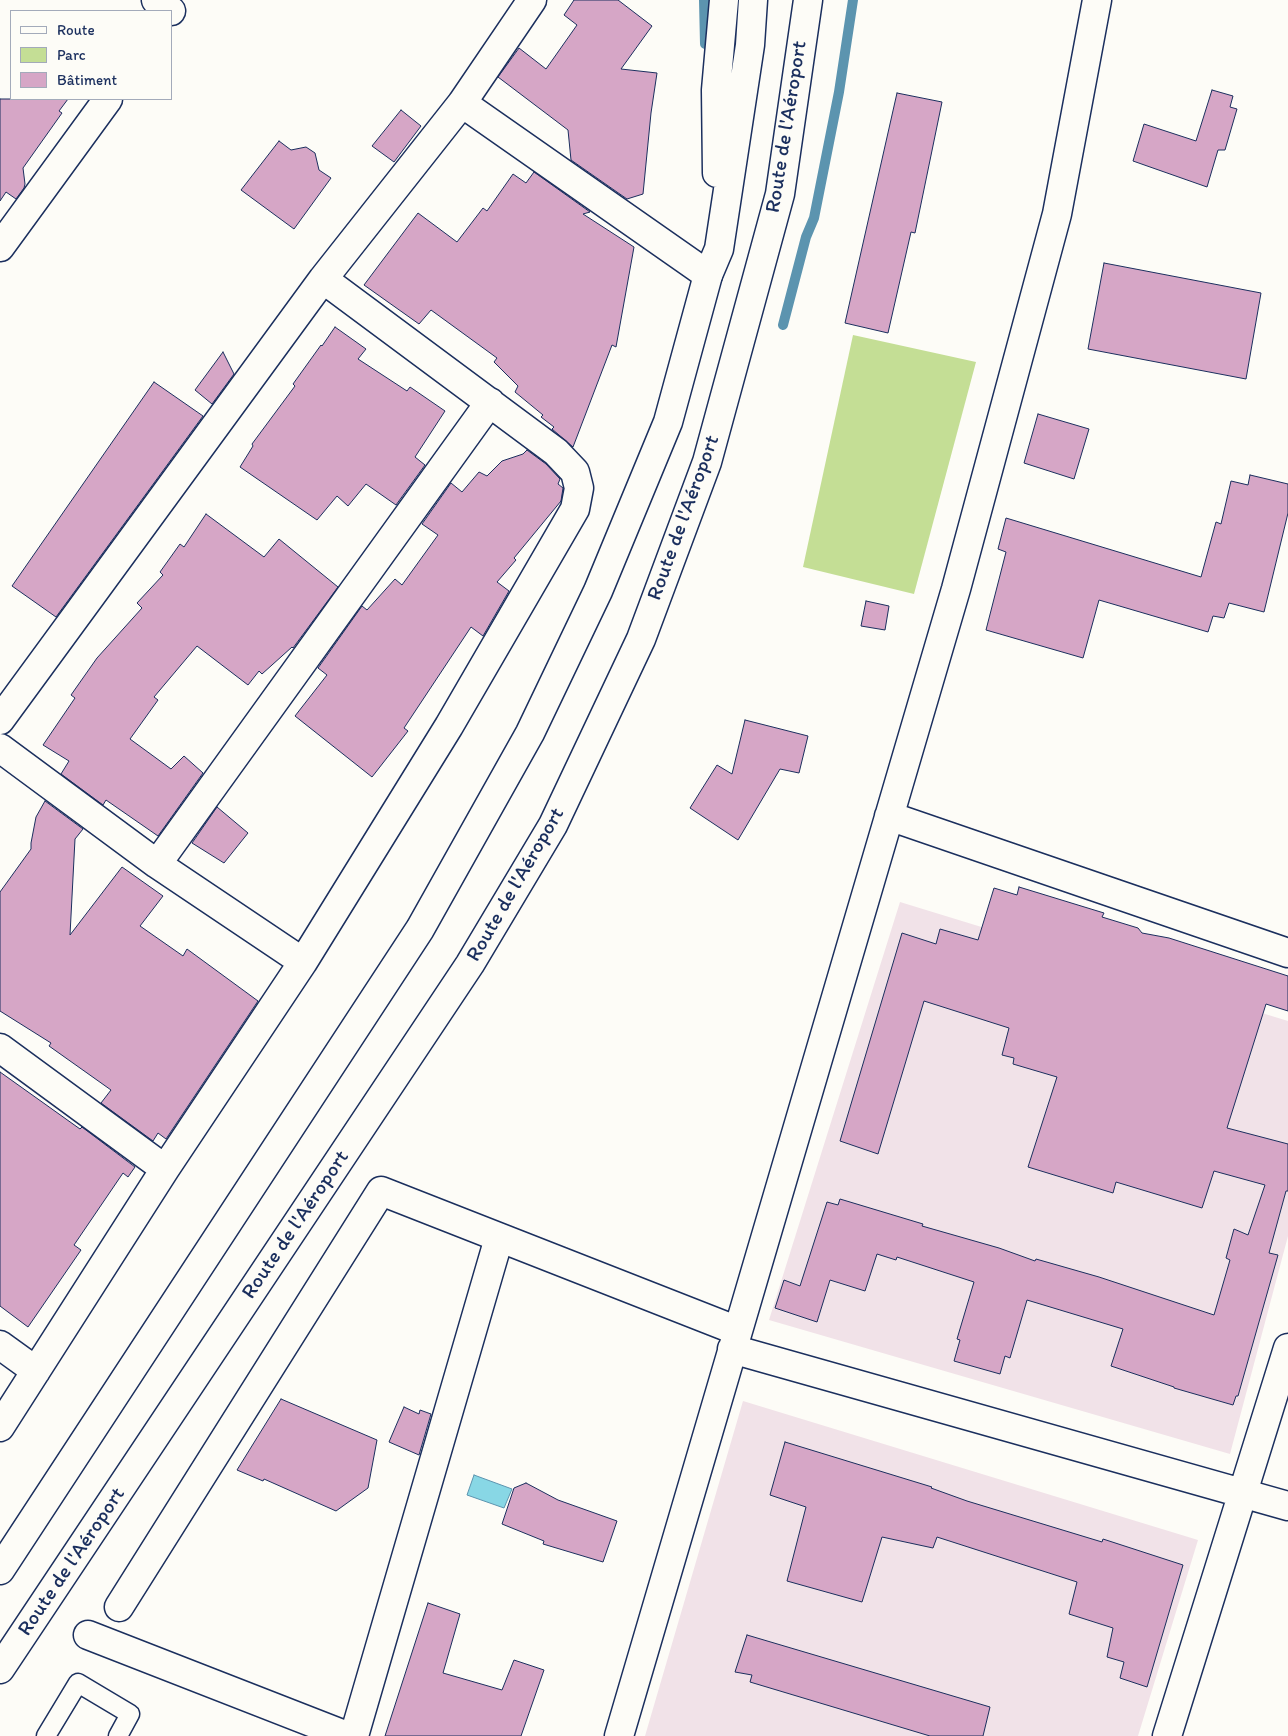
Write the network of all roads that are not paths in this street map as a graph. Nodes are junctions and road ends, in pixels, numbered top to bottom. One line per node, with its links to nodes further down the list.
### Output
1 (156, 0): 8 (main road)
2 (180, 0): 9 (main road)
3 (532, 0): 11 (main road)
4 (724, 0): 13 (main road)
5 (753, 0): 13 (main road)
6 (808, 0): 36 (main road, Route de l'Aéroport)
7 (1097, 0): 19 (main road)
8 (170, 10)
9 (172, 10)
10 (107, 100): 12 (main road)
11 (462, 103): 14 (main road); 15 (main road)
12 (0, 247)
13 (719, 249): 14 (main road)
14 (708, 275): 33 (main road)
15 (323, 279): 16 (main road); 17 (main road)
16 (490, 402): 20 (main road); 22 (main road)
17 (0, 720)
18 (0, 748): 20 (main road)
19 (889, 816): 21 (main road); 26 (main road)
20 (157, 864): 22 (main road)
21 (1288, 954)
22 (303, 962): 24 (main road)
23 (0, 1048): 24 (main road)
24 (165, 1169): 29 (main road)
25 (499, 1238): 26 (main road); 34 (main road); 40 (main road)
26 (735, 1340): 31 (main road); 41 (main road)
27 (0, 1345): 29 (main road)
28 (1288, 1348): 31 (main road)
29 (36, 1371): 30 (main road)
30 (0, 1427)
31 (1242, 1492): 32 (main road); 42 (main road)
32 (1288, 1506)
33 (0, 1570)
34 (119, 1607)
35 (88, 1635): 39 (main road)
36 (0, 1669)
37 (46, 1736): 38 (lane)
38 (118, 1736)
39 (347, 1736)
40 (354, 1736)
41 (619, 1736)
42 (1167, 1736)

